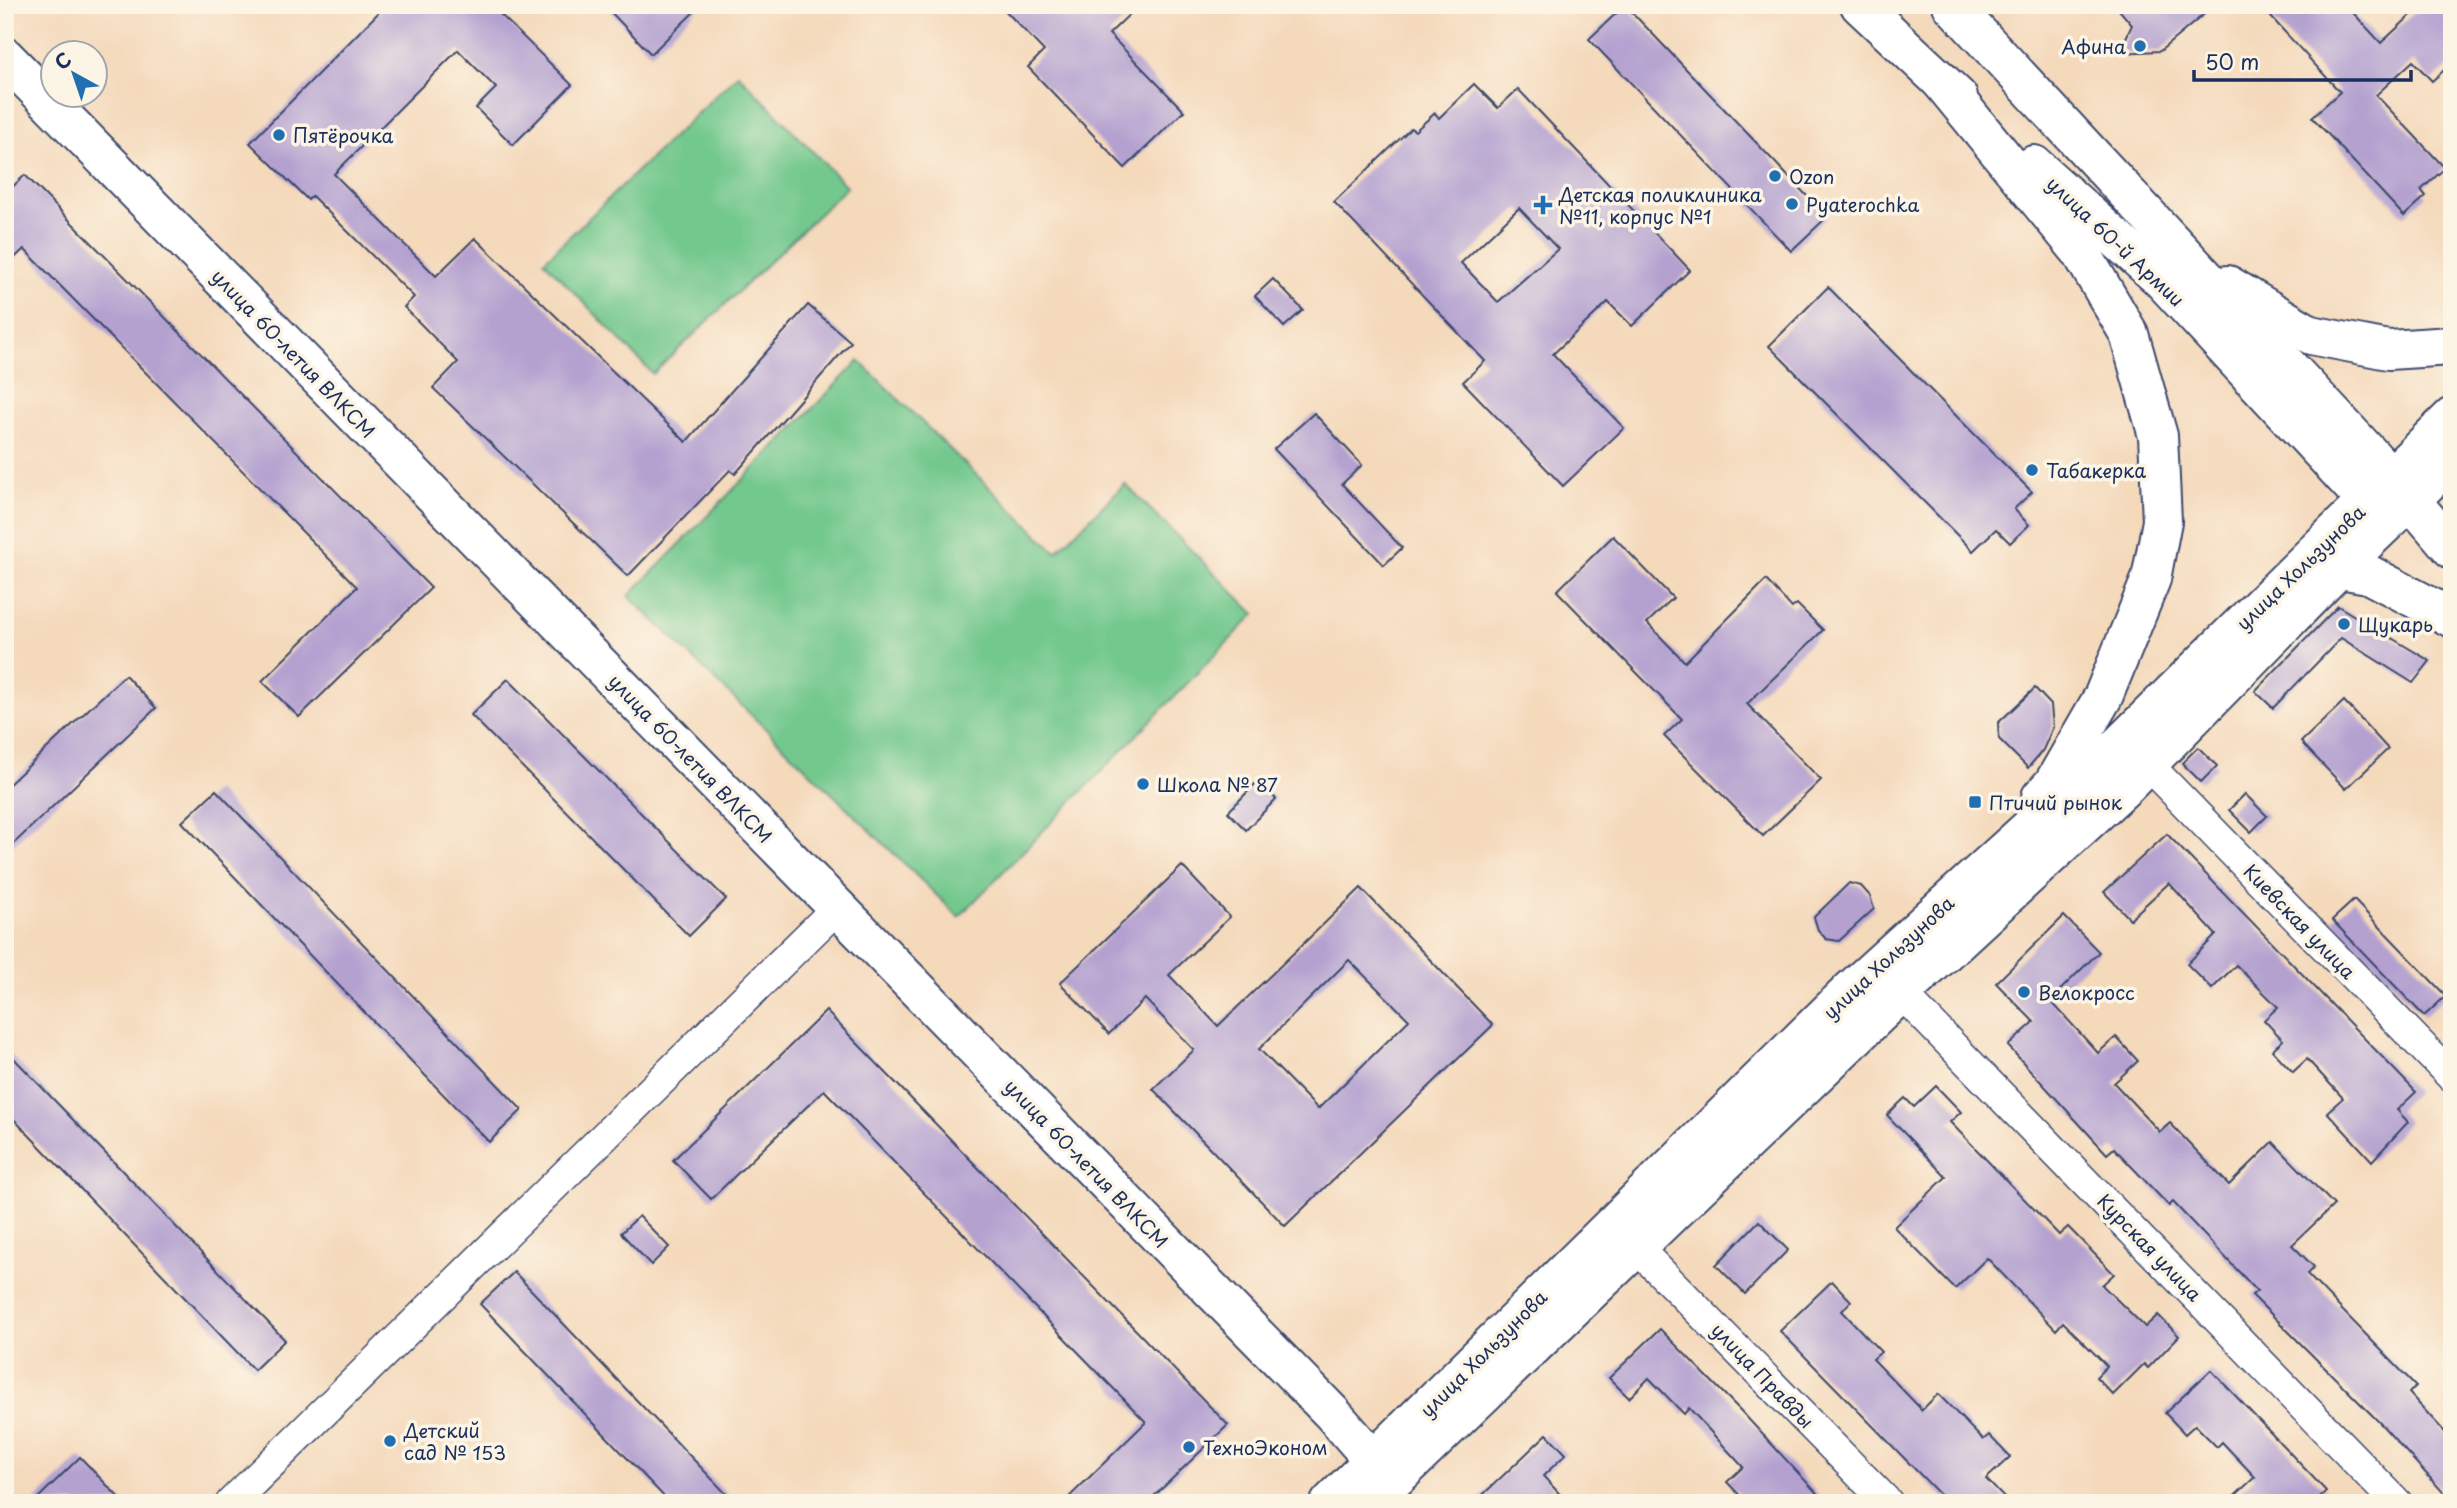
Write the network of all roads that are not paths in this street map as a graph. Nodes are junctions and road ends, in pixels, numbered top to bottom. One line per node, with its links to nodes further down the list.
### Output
1 (1860, 5): 4 (main road, улица 60-й Армии)
2 (1952, 5): 5 (main road, улица 60-й Армии)
3 (5, 57): 15 (main road, улица 60-летия ВЛКСМ)
4 (1940, 80): 9 (main road, улица 60-й Армии); 14 (main road)
5 (2185, 259): 6 (main road); 9 (main road, улица 60-й Армии)
6 (2452, 346)
7 (2452, 417): 9 (main road, улица Хользунова)
8 (2452, 460): 9 (main road, улица Хользунова)
9 (2389, 500): 10 (main road); 11 (main road, улица Хользунова)
10 (2452, 548)
11 (2321, 565): 12 (main road); 13 (main road, улица Хользунова); 14 (main road, улица Хользунова)
12 (2452, 618)
13 (2148, 765): 16 (main road, улица Хользунова); 17 (street, Киевская улица)
14 (1955, 894): 19 (main road, улица Хользунова)
15 (837, 908): 19 (main road, улица 60-летия ВЛКСМ); 20 (street)
16 (1901, 993): 18 (main road, улица Хользунова); 23 (street, Курская улица)
17 (2452, 1077)
18 (1637, 1248): 19 (main road, улица Хользунова); 22 (street, улица Правды)
19 (1383, 1488): 21 (main road, улица Хользунова)
20 (231, 1503)
21 (1330, 1503)
22 (1888, 1503)
23 (2398, 1503)

